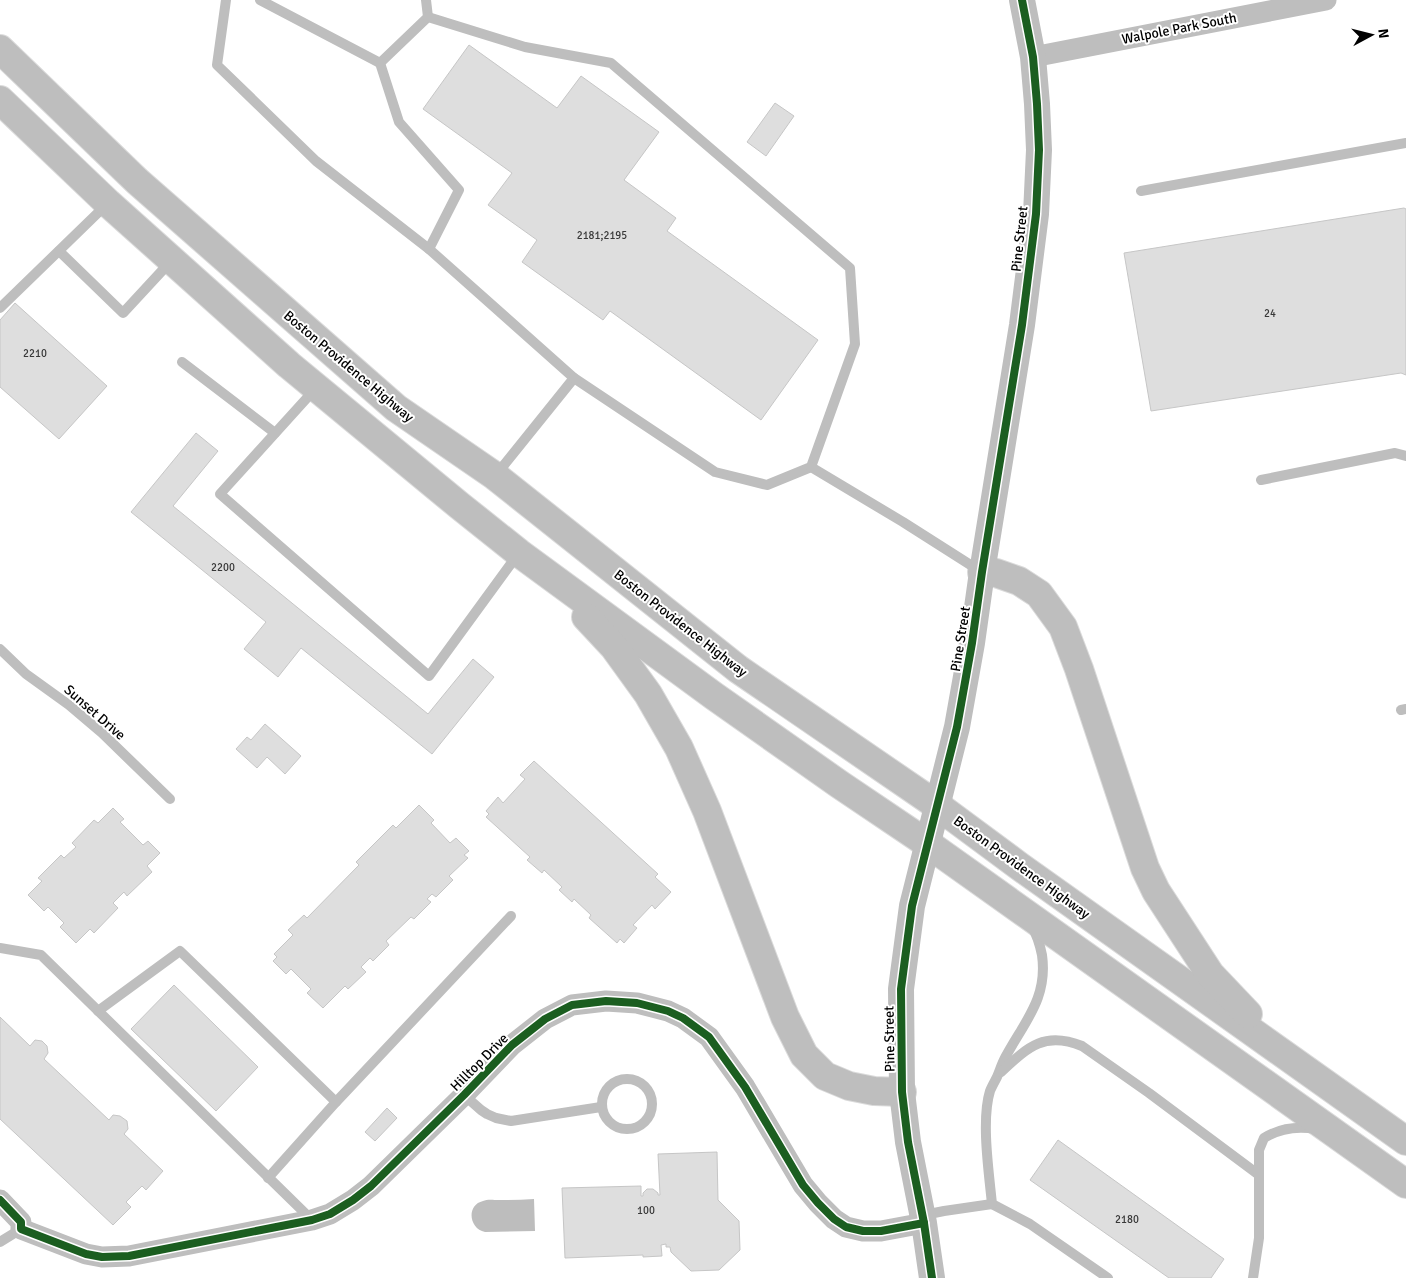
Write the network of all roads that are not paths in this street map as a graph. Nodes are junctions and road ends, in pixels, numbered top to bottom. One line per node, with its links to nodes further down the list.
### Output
1 (226, 0): 14 (lane)
2 (260, 0): 9 (lane)
3 (426, 0): 6 (lane)
4 (1022, 0): 8 (street, Pine Street)
5 (1326, 0): 8 (street, Walpole Park South)
6 (428, 17): 9 (lane); 23 (lane)
7 (0, 49): 24 (main road, Boston Providence Highway)
8 (1032, 56): 28 (street, Pine Street)
9 (380, 63): 14 (lane)
10 (0, 100): 13 (main road)
11 (1406, 143): 12 (lane)
12 (1140, 191)
13 (108, 203): 15 (lane); 16 (main road)
14 (429, 249): 19 (lane)
15 (58, 251): 16 (lane); 17 (lane)
16 (172, 260): 20 (main road)
17 (0, 308)
18 (182, 362): 21 (lane)
19 (574, 378): 23 (lane); 24 (lane)
20 (317, 388): 21 (lane); 26 (main road)
21 (275, 433): 26 (lane)
22 (1406, 456): 25 (lane)
23 (811, 467): 28 (lane)
24 (495, 476): 31 (main road, Boston Providence Highway)
25 (1261, 480)
26 (519, 553): 27 (main road)
27 (545, 572): 32 (main road); 39 (main road)
28 (982, 572): 31 (street, Pine Street); 37 (main road)
29 (0, 649): 30 (lane, Sunset Drive)
30 (170, 799)
31 (938, 806): 32 (street, Pine Street); 37 (main road, Boston Providence Highway)
32 (928, 844): 33 (main road); 39 (street, Pine Street)
33 (1022, 911): 38 (lane); 43 (main road)
34 (511, 916): 41 (lane)
35 (0, 948): 36 (lane)
36 (98, 1011): 41 (lane); 46 (lane)
37 (1307, 1071): 44 (main road, Boston Providence Highway)
38 (998, 1074): 45 (lane); 49 (lane)
39 (902, 1092): 50 (street, Pine Street)
40 (464, 1095): 42 (lane); 50 (street, Hilltop Drive); 51 (street, Hilltop Drive)
41 (336, 1102): 46 (lane)
42 (601, 1107): 42 (lane)
43 (1334, 1132): 45 (lane); 47 (main road)
44 (1406, 1141)
45 (1259, 1175): 56 (lane)
46 (268, 1178): 51 (lane)
47 (1406, 1184)
48 (0, 1200): 52 (street)
49 (992, 1204): 50 (lane); 55 (lane)
50 (924, 1219): 54 (street, Pine Street)
51 (312, 1220): 52 (street, Hilltop Drive)
52 (21, 1229): 53 (lane)
53 (0, 1242)
54 (932, 1278)
55 (1108, 1278)
56 (1253, 1278)

